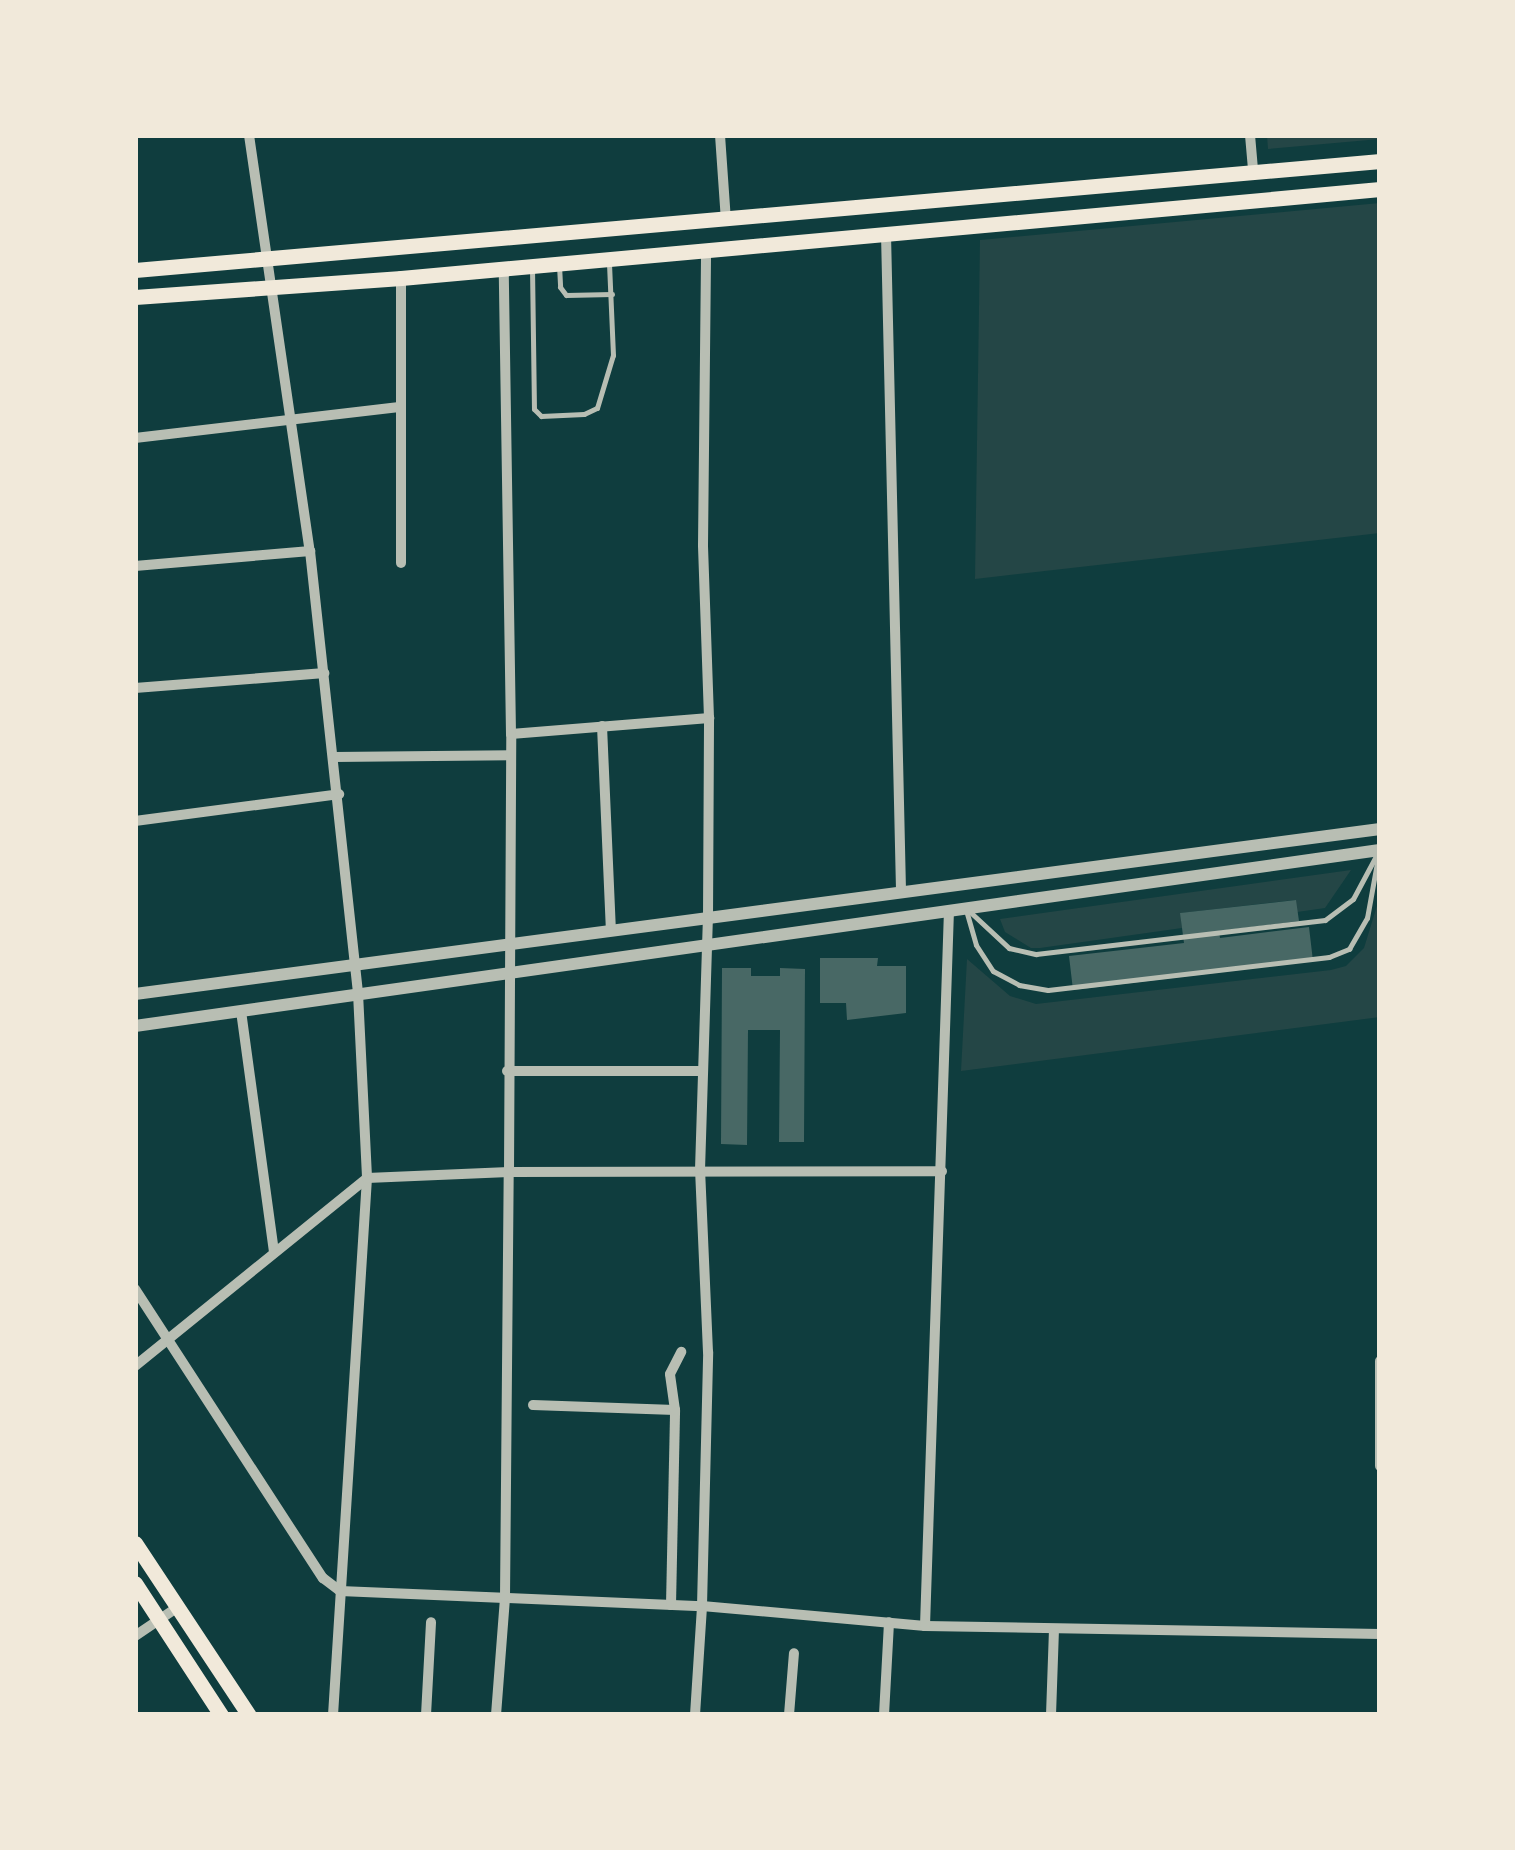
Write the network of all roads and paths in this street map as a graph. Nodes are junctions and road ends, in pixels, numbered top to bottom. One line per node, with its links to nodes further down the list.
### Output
1 (249, 135): 12 (street)
2 (720, 135): 7 (street)
3 (1250, 135): 5 (street)
4 (1378, 161): 5 (main road); 6 (main road)
5 (1253, 171): 7 (main road)
6 (1374, 190): 8 (main road)
7 (726, 220): 9 (main road)
8 (886, 234): 10 (main road); 40 (street)
9 (560, 235): 12 (main road); 13 (main road)
10 (706, 250): 11 (main road); 29 (street)
11 (609, 257): 13 (main road); 19 (lane)
12 (268, 260): 16 (main road); 18 (street)
13 (559, 261): 14 (main road); 19 (lane)
14 (532, 264): 15 (main road); 19 (lane)
15 (504, 268): 17 (main road); 31 (street)
16 (135, 270)
17 (401, 278): 18 (main road); 21 (street)
18 (269, 288): 20 (main road); 22 (street)
19 (612, 294)
20 (135, 297)
21 (399, 407): 22 (street); 25 (street)
22 (290, 423): 23 (street); 24 (street)
23 (135, 438)
24 (310, 551): 26 (street); 27 (street)
25 (401, 563)
26 (135, 566)
27 (324, 673): 28 (street); 33 (street)
28 (135, 688)
29 (709, 718): 30 (street); 43 (street)
30 (602, 726): 31 (street); 44 (street)
31 (511, 734): 32 (street)
32 (511, 755): 33 (street); 46 (street)
33 (334, 757): 34 (street)
34 (339, 794): 35 (street); 47 (street)
35 (135, 821)
36 (1380, 830): 37 (street)
37 (1348, 833): 38 (street); 39 (street)
38 (1379, 850): 41 (street); 41 (lane); 41 (lane)
39 (974, 881): 40 (street); 42 (street)
40 (901, 892): 43 (street)
41 (966, 908): 42 (street)
42 (949, 910): 45 (street); 56 (street)
43 (708, 917): 44 (street); 45 (street)
44 (611, 931): 46 (street)
45 (707, 944): 48 (street); 53 (street)
46 (510, 948): 47 (street); 48 (street)
47 (357, 968): 49 (street); 50 (street)
48 (508, 976): 50 (street); 54 (street)
49 (135, 994)
50 (358, 994): 51 (street); 58 (street)
51 (241, 1011): 52 (street); 59 (street)
52 (135, 1026)
53 (702, 1071): 54 (street); 55 (street)
54 (507, 1072): 57 (street)
55 (700, 1170): 56 (street); 57 (street); 73 (street)
56 (942, 1170): 79 (street)
57 (508, 1172): 58 (street); 71 (street)
58 (367, 1178): 59 (street); 70 (street)
59 (274, 1252): 61 (street)
60 (135, 1289): 61 (street)
61 (166, 1341): 64 (street); 70 (street)
62 (681, 1352): 66 (street)
63 (1380, 1361): 67 (street)
64 (135, 1366)
65 (533, 1405): 66 (street)
66 (675, 1410): 72 (street)
67 (1380, 1466)
68 (135, 1543): 74 (main road)
69 (135, 1584): 75 (main road)
70 (340, 1591): 71 (street); 86 (street)
71 (505, 1598): 72 (street); 88 (street)
72 (671, 1604): 73 (street)
73 (702, 1606): 77 (street); 89 (street)
74 (178, 1607): 75 (street); 85 (main road)
75 (160, 1619): 82 (street); 84 (main road)
76 (431, 1622): 87 (street)
77 (889, 1622): 79 (street); 91 (street)
78 (1380, 1623): 81 (street)
79 (925, 1626): 80 (street)
80 (1054, 1630): 81 (street); 92 (street)
81 (1380, 1634)
82 (135, 1636)
83 (794, 1652): 90 (street)
84 (220, 1715)
85 (249, 1715)
86 (332, 1715)
87 (426, 1715)
88 (496, 1715)
89 (695, 1715)
90 (789, 1715)
91 (884, 1715)
92 (1051, 1715)

